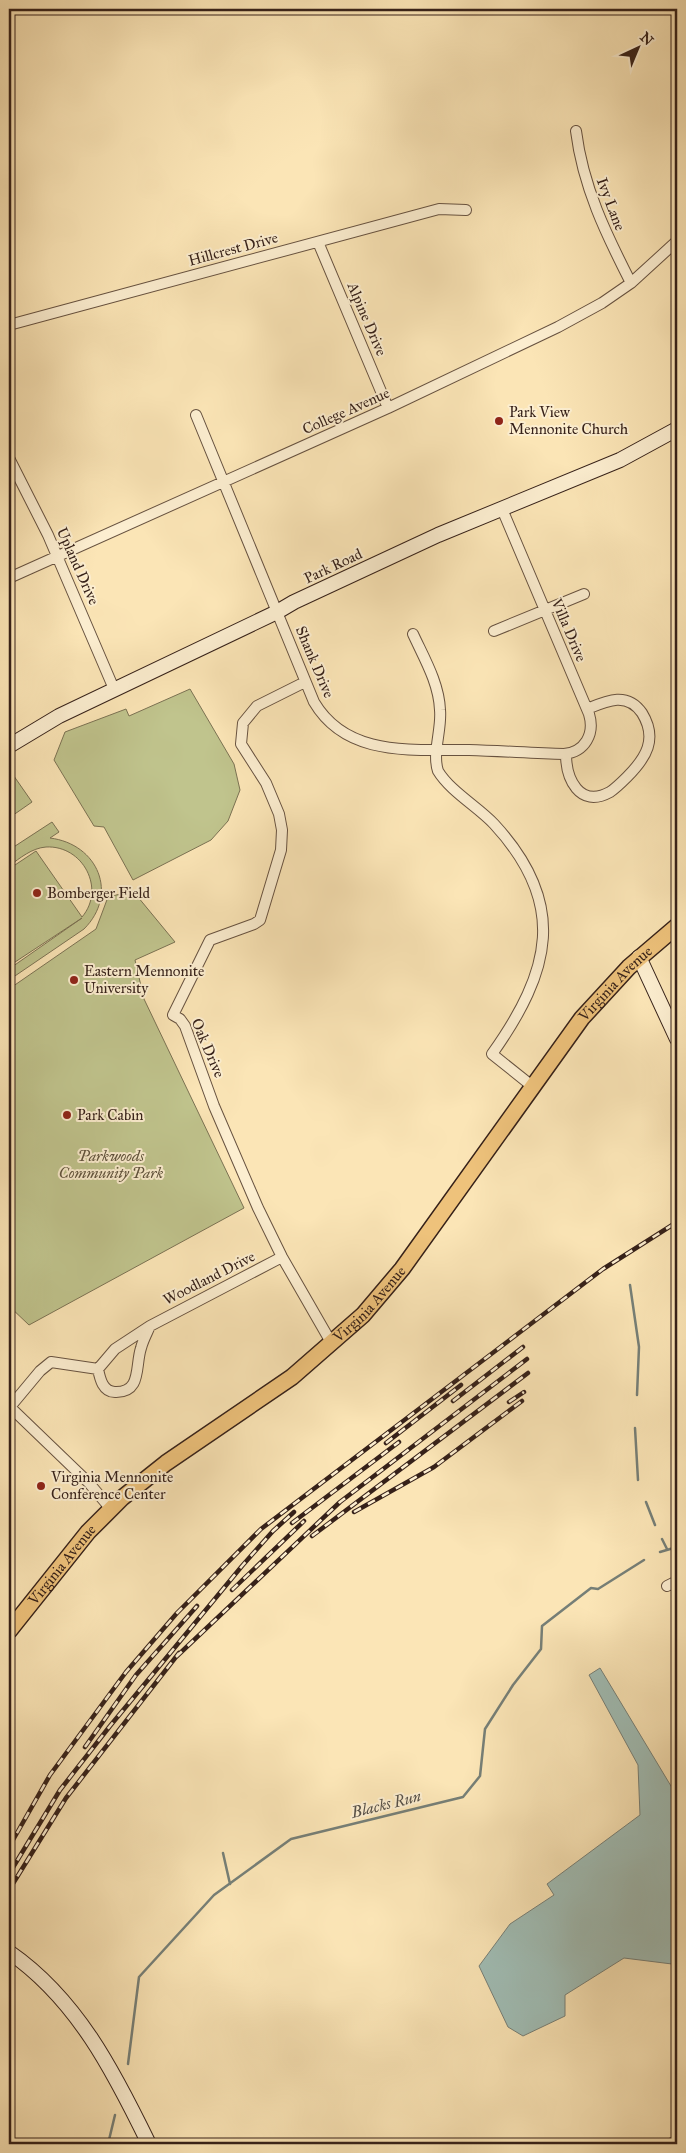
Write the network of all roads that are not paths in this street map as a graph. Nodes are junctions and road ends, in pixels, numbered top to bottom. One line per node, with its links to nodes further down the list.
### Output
1 (576, 131): 5 (street, Ivy Lane)
2 (466, 210): 4 (street, Hillcrest Drive)
3 (677, 240): 5 (street, College Avenue)
4 (318, 242): 6 (street, Hillcrest Drive); 7 (street, Alpine Drive)
5 (631, 283): 7 (street, College Avenue)
6 (9, 325)
7 (388, 408): 11 (street, College Avenue)
8 (196, 415): 11 (street, Shank Drive)
9 (677, 429): 12 (street, Park Road)
10 (9, 458): 13 (street, Upland Drive)
11 (224, 482): 13 (street, College Avenue); 17 (street, Shank Drive)
12 (502, 509): 16 (street, Villa Drive); 17 (street, Park Road)
13 (58, 556): 14 (street, College Avenue); 21 (street, Upland Drive)
14 (9, 578)
15 (584, 594): 16 (street)
16 (544, 611): 18 (street); 22 (street, Villa Drive)
17 (277, 612): 20 (street, Shank Drive); 21 (street, Park Road)
18 (494, 631)
19 (413, 634): 24 (street)
20 (306, 682): 24 (street, Shank Drive); 30 (street, Oak Drive)
21 (114, 689): 23 (street, Park Road)
22 (587, 709): 25 (street, Villa Drive); 25 (street)
23 (9, 746)
24 (437, 750): 25 (street, Shank Drive); 29 (street)
25 (566, 754)
26 (677, 926): 27 (main road, Virginia Avenue)
27 (639, 957): 28 (street); 29 (main road, Virginia Avenue)
28 (677, 1039)
29 (532, 1086): 32 (main road, Virginia Avenue)
30 (282, 1258): 31 (street, Woodland Drive); 32 (street, Oak Drive)
31 (150, 1326): 33 (street, Woodland Drive); 33 (street)
32 (332, 1344): 35 (main road, Virginia Avenue)
33 (98, 1369): 34 (street)
34 (9, 1407): 35 (street)
35 (110, 1508): 38 (main road, Virginia Avenue)
36 (677, 1581): 37 (street)
37 (667, 1586)
38 (9, 1631)
39 (9, 1952): 41 (street)
40 (677, 2141): 42 (street)
41 (149, 2144)
42 (670, 2144)

